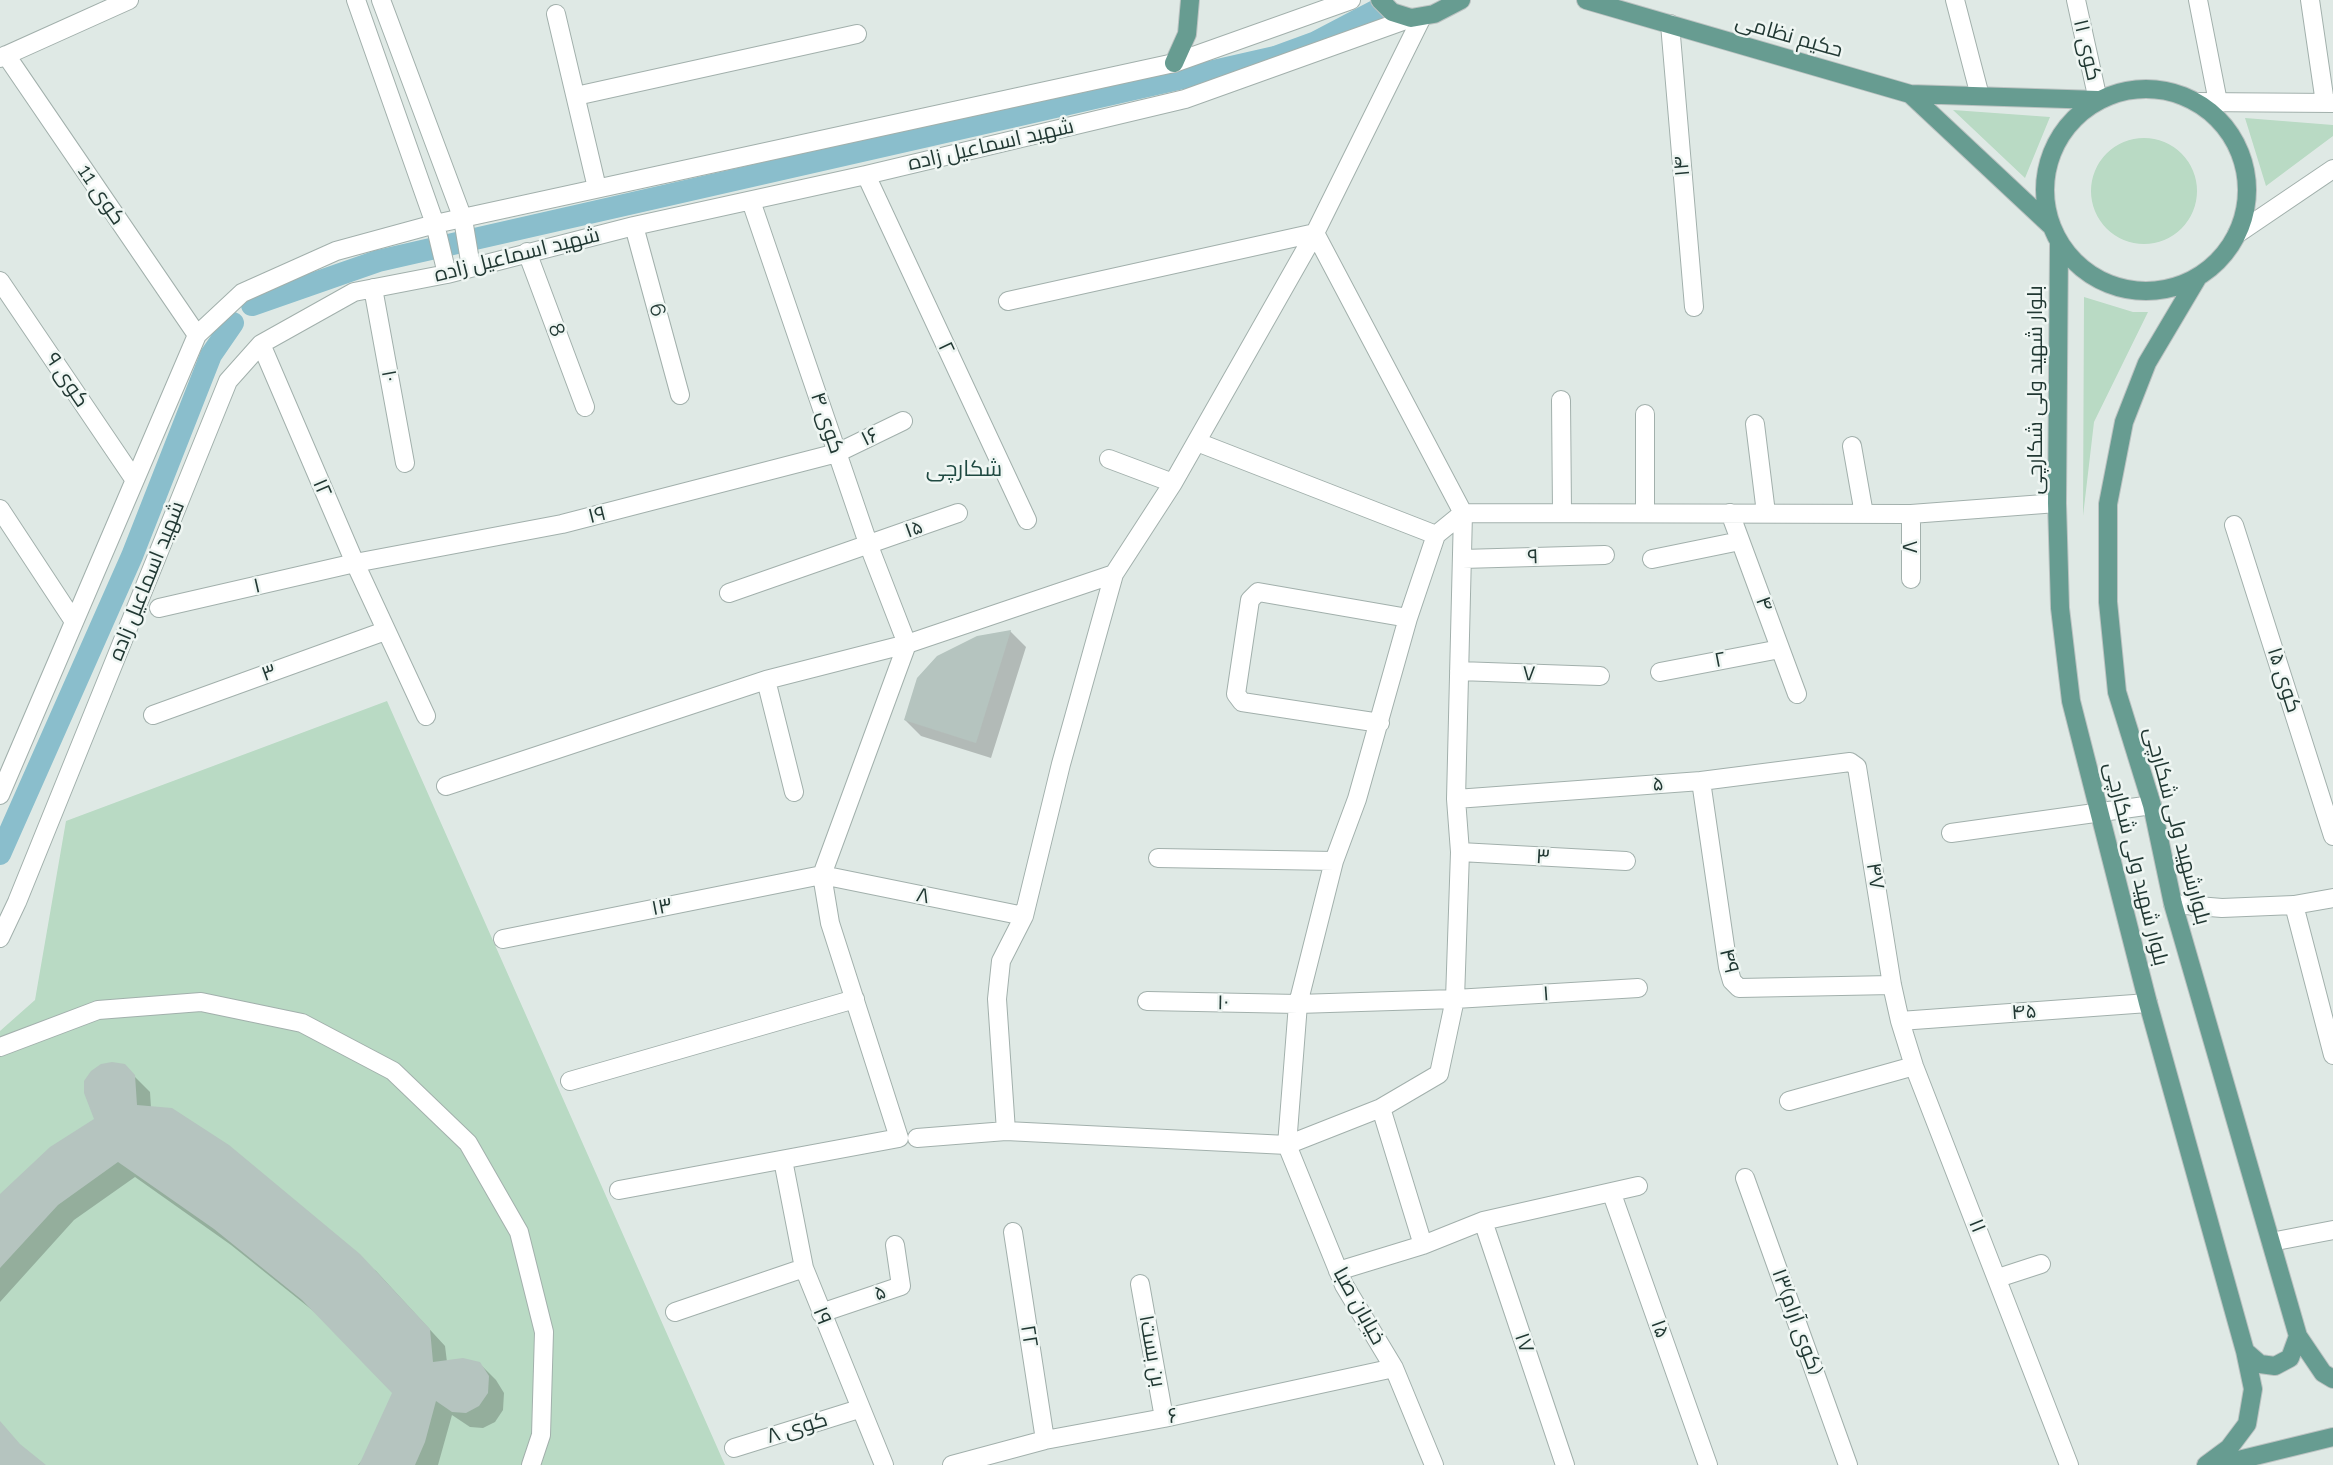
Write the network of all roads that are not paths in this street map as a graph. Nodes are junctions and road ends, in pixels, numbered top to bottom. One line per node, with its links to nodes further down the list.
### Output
1 (129, 0): 17 (street)
2 (356, 0): 31 (street)
3 (381, 0): 30 (street)
4 (1190, 0): 18 (main road)
5 (1351, 0): 18 (street, شهید اسماعیل زاده)
6 (1380, 0): 14 (main road)
7 (1461, 0): 14 (main road)
8 (1586, 0): 15 (main road, حکیم نظامی)
9 (1955, 0): 21 (street)
10 (2076, 0): 22 (street, کوی ۱۱)
11 (2198, 0): 24 (street)
12 (2310, 0): 25 (street)
13 (556, 14): 20 (street)
14 (1416, 17): 27 (street, شهید اسماعیل زاده); 34 (street)
15 (1670, 24): 19 (main road, حکیم نظامی); 44 (street, ۱۴)
16 (857, 34): 20 (street)
17 (3, 56): 45 (street, کوی 11)
18 (1174, 63): 28 (street, شهید اسماعیل زاده)
19 (1910, 94): 21 (main road, حکیم نظامی); 32 (main road, حکیم نظامی)
20 (576, 96): 28 (street)
21 (1980, 96): 22 (main road, حکیم نظامی)
22 (2098, 100): 23 (main road); 32 (main road)
23 (2196, 102): 24 (street); 35 (main road)
24 (2217, 102): 25 (street)
25 (2329, 103)
26 (2333, 169): 35 (street)
27 (866, 175): 29 (street, شهید اسماعیل زاده); 70 (street, ۲)
28 (597, 188): 30 (street, شهید اسماعیل زاده)
29 (751, 201): 33 (street, شهید اسماعیل زاده); 55 (street, کوی ۴)
30 (462, 219): 31 (street, شهید اسماعیل زاده); 38 (street)
31 (435, 224): 39 (street); 45 (street, شهید اسماعیل زاده)
32 (2050, 225): 36 (main road)
33 (634, 226): 37 (street, شهید اسماعیل زاده); 47 (street, 6)
34 (1315, 233): 43 (street); 53 (street); 64 (street)
35 (2237, 234): 40 (main road)
36 (2060, 244): 40 (main road); 60 (main road, بلوار شهید ولی شکارچی)
37 (527, 252): 38 (street, شهید اسماعیل زاده); 49 (street, 8)
38 (471, 267): 39 (street, شهید اسماعیل زاده)
39 (447, 274): 42 (street, شهید اسماعیل زاده)
40 (2198, 277): 103 (main road, بلوارشهید ولی شکارچی)
41 (0, 281): 58 (street, کوی ۹)
42 (373, 288): 46 (street, شهید اسماعیل زاده); 57 (street, ۱۰)
43 (1008, 301)
44 (1694, 307)
45 (197, 334): 58 (street, شهید اسماعیل زاده)
46 (261, 344): 78 (street, ۱۲); 116 (street, شهید اسماعیل زاده)
47 (680, 395)
48 (1561, 400): 62 (street)
49 (585, 407)
50 (1645, 414): 65 (street)
51 (903, 421): 55 (street, ۱۶)
52 (1755, 424): 67 (street)
53 (1197, 442): 59 (street); 72 (street)
54 (1852, 446): 68 (street)
55 (837, 453): 74 (street, کوی ۴); 78 (street, ۱۹)
56 (1109, 459): 59 (street)
57 (405, 463)
58 (134, 479): 84 (street, شهید اسماعیل زاده)
59 (1173, 483): 79 (street)
60 (2057, 502): 69 (street); 104 (main road, بلوار شهید ولی شکارچی)
61 (0, 509): 84 (street)
62 (1562, 512): 64 (street); 65 (street)
63 (958, 513): 74 (street, ۱۵)
64 (1463, 513): 72 (street); 76 (street)
65 (1645, 513): 66 (street)
66 (1730, 513): 67 (street); 73 (street, ۴)
67 (1766, 513): 68 (street)
68 (1864, 514): 69 (street)
69 (1911, 514): 80 (street, ۸)
70 (1027, 520)
71 (2234, 525): 106 (street, کوی ۱۵)
72 (1436, 535): 83 (street)
73 (1740, 541): 77 (street); 87 (street, ۴)
74 (869, 546): 81 (street, ۱۵); 86 (street, کوی ۴)
75 (1605, 555): 76 (street, ۹)
76 (1462, 559): 88 (street)
77 (1652, 559)
78 (355, 564): 82 (street, ۱); 85 (street, ۱۲)
79 (1114, 574): 86 (street); 115 (street)
80 (1911, 579)
81 (729, 593)
82 (159, 608)
83 (1408, 618): 95 (street); 95 (street)
84 (73, 620): 97 (street, شهید اسماعیل زاده)
85 (385, 631): 93 (street, ۳); 94 (street, ۱۲)
86 (907, 644): 91 (street); 111 (street)
87 (1780, 649): 89 (street, ۲); 92 (street, ۴)
88 (1459, 671): 90 (street, ۷); 102 (street)
89 (1660, 672)
90 (1600, 676)
91 (766, 680): 99 (street); 100 (street)
92 (1797, 694)
93 (153, 715)
94 (426, 716)
95 (1380, 723): 109 (street)
96 (1857, 767): 98 (street, ۵); 118 (street, ۴۷)
97 (4, 770): 101 (street, شهید اسماعیل زاده)
98 (1701, 781): 102 (street, ۵); 118 (street, ۴۹)
99 (446, 786)
100 (794, 792)
101 (0, 795)
102 (1456, 799): 107 (street)
103 (2152, 805): 104 (street); 113 (main road, بلوارشهید ولی شکارچی)
104 (2099, 813): 105 (street); 123 (main road, بلوار شهید ولی شکارچی)
105 (1951, 833)
106 (2333, 836)
107 (1460, 852): 110 (street, ۳); 121 (street)
108 (1158, 858): 109 (street)
109 (1334, 861): 124 (street)
110 (1626, 861)
111 (822, 875): 115 (street, ۸); 117 (street, ۱۳); 120 (street)
112 (2333, 898): 114 (street)
113 (2173, 904): 114 (street); 143 (main road, بلوارشهید ولی شکارچی)
114 (2294, 905): 127 (street)
115 (1024, 916): 132 (street)
116 (0, 938)
117 (502, 939)
118 (1892, 985): 125 (street, ۱۱)
119 (1638, 988): 121 (street, ۱)
120 (855, 999): 129 (street); 135 (street)
121 (1455, 999): 124 (street, ۱); 131 (street)
122 (1147, 1001): 124 (street, ۱۰)
123 (2148, 1003): 125 (street, ۴۵); 154 (main road, بلوار شهید ولی شکارچی)
124 (1298, 1004): 134 (street)
125 (1900, 1022): 128 (street, ۱۱)
126 (0, 1047): 162 (street)
127 (2333, 1055)
128 (1914, 1066): 130 (street); 149 (street, ۱۱)
129 (570, 1081)
130 (1789, 1101)
131 (1381, 1108): 134 (street); 145 (street)
132 (1006, 1131): 133 (street); 134 (street)
133 (917, 1138)
134 (1287, 1145): 148 (street, خیابان صبا)
135 (783, 1160): 138 (street); 147 (street, ۱۹)
136 (1745, 1178): 168 (street, ۱۳(کوی آرام))
137 (1638, 1186): 139 (street)
138 (619, 1190)
139 (1612, 1194): 140 (street); 167 (street, ۱۵)
140 (1483, 1221): 145 (street); 166 (street, ۱۷)
141 (2333, 1230): 143 (street)
142 (1013, 1232): 160 (street, ۲۲)
143 (2271, 1242): 153 (main road, بلوارشهید ولی شکارچی)
144 (895, 1245): 152 (street, ۵)
145 (1423, 1245): 148 (street)
146 (2041, 1264): 149 (street)
147 (804, 1268): 151 (street); 152 (street, ۱۹)
148 (1338, 1270): 155 (street, خیابان صبا)
149 (1998, 1278): 169 (street, ۱۱)
150 (1140, 1284): 158 (street, بن بست۱)
151 (675, 1312)
152 (821, 1313): 157 (street, ۱۹)
153 (2298, 1336): 154 (main road); 156 (main road, بلوارشهید ولی شکارچی)
154 (2245, 1351): 170 (main road, بلوار شهید ولی شکارچی)
155 (1395, 1368): 158 (street, ۶); 165 (street, خیابان صبا)
156 (2333, 1379)
157 (859, 1409): 161 (street, کوی ۸); 163 (street, ۱۹)
158 (1164, 1418): 160 (street, ۶)
159 (2333, 1437): 171 (main road)
160 (1045, 1440): 164 (street, ۶)
161 (734, 1448)
162 (531, 1465)
163 (884, 1465)
164 (952, 1465)
165 (1434, 1465)
166 (1565, 1465)
167 (1708, 1465)
168 (1848, 1465)
169 (2069, 1465)
170 (2206, 1465)
171 (2218, 1465)

